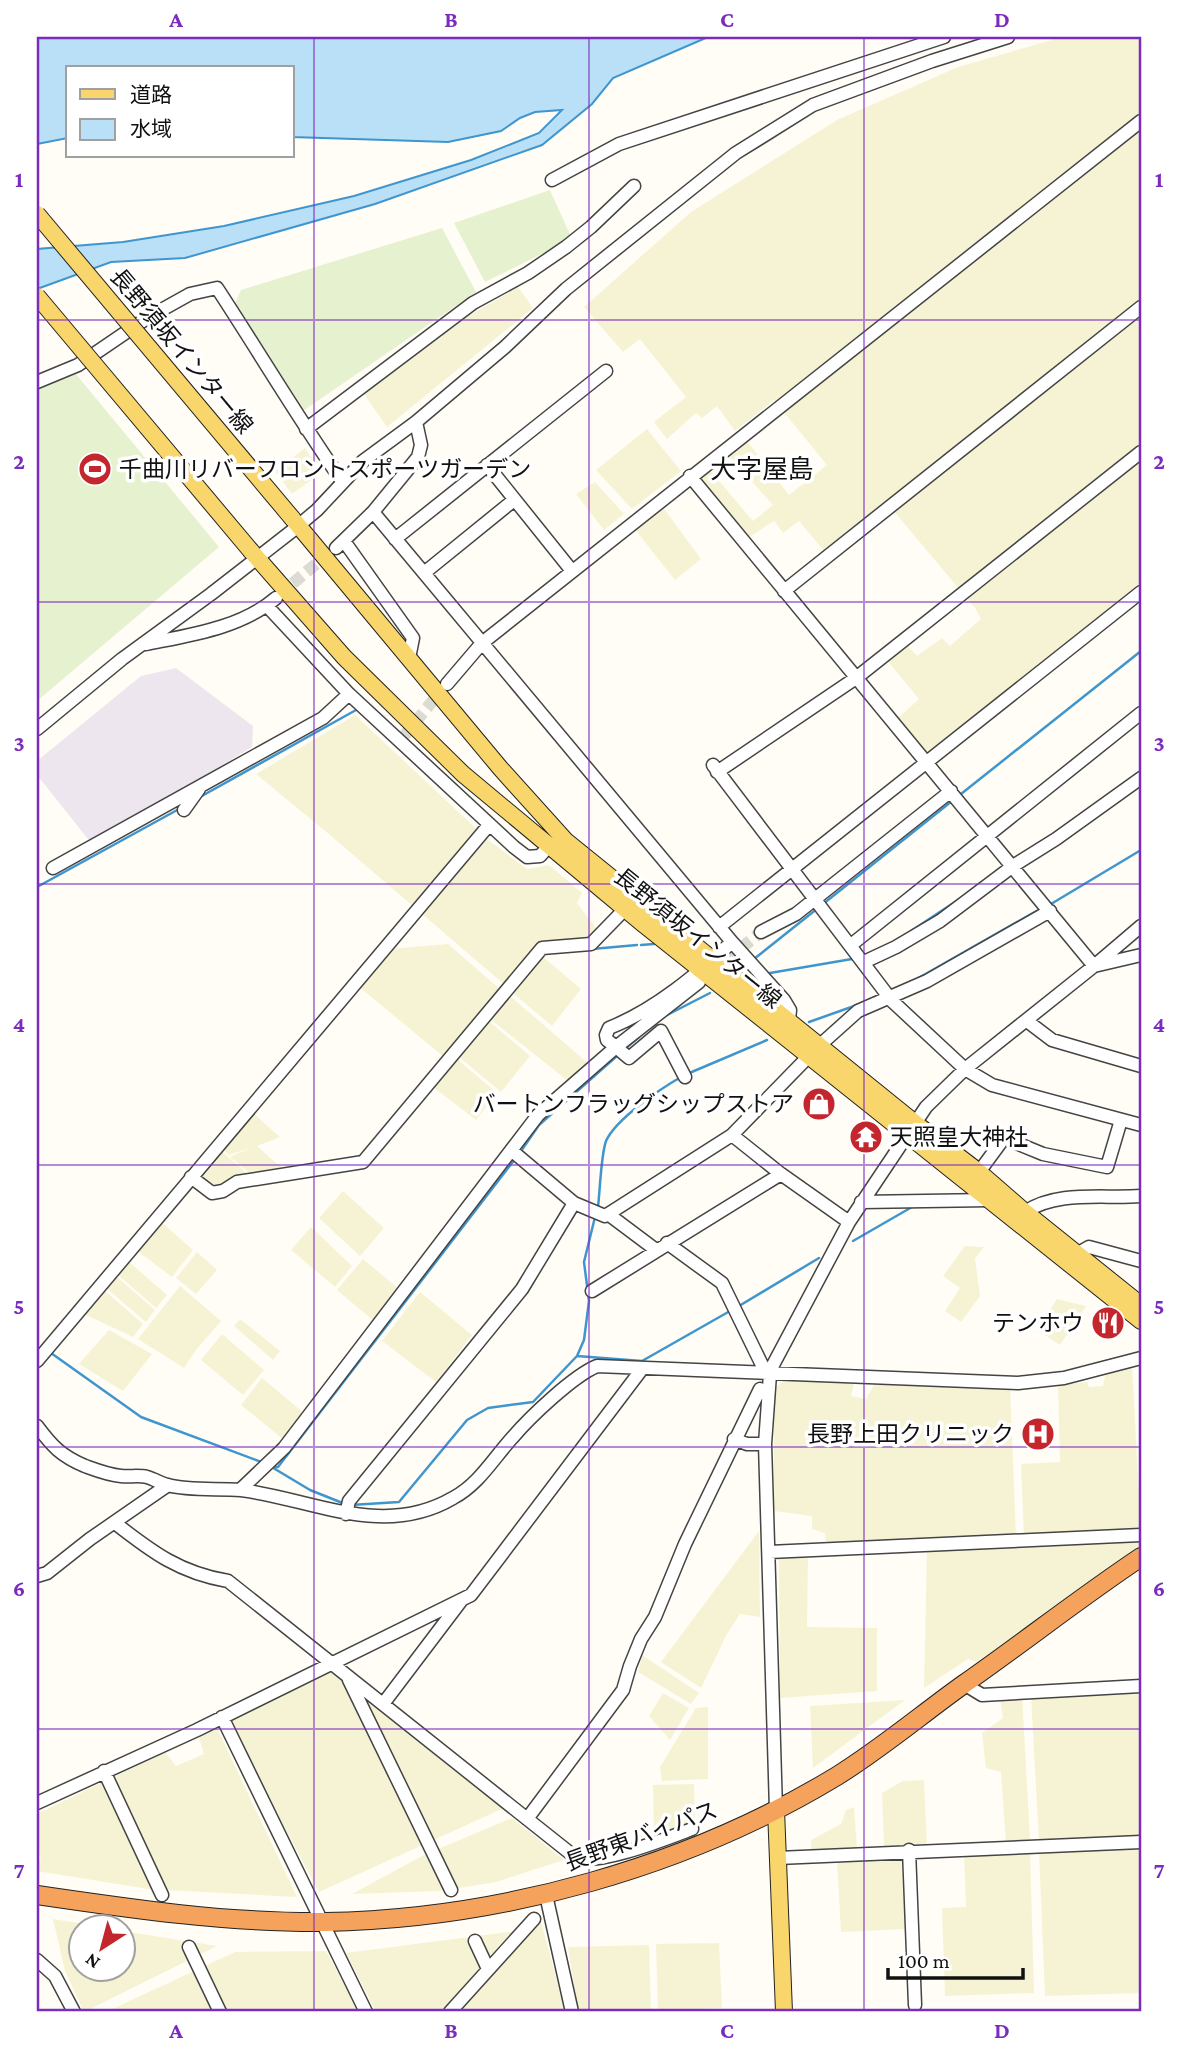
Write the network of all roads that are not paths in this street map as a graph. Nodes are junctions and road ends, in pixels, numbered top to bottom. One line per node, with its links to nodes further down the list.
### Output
1 (944, 37): 4 (street)
2 (1009, 37): 11 (street)
3 (1141, 121): 15 (street)
4 (552, 180)
5 (634, 186): 12 (street)
6 (37, 214): 19 (main road, 長野須坂インター線, bridge)
7 (37, 296): 21 (main road, 長野須坂インター線, bridge)
8 (1141, 307): 24 (street)
9 (606, 371): 14 (street)
10 (37, 382): 12 (street)
11 (416, 422): 16 (street); 18 (street)
12 (306, 429): 16 (street)
13 (1141, 452): 29 (street)
14 (487, 465): 17 (street); 20 (street)
15 (690, 476): 22 (street); 24 (street)
16 (342, 481): 19 (street)
17 (514, 500): 22 (street); 23 (street)
18 (373, 512): 20 (street); 28 (street)
19 (295, 522): 21 (street); 28 (main road, 長野須坂インター線)
20 (395, 539): 23 (street)
21 (254, 555): 27 (street); 41 (main road, 長野須坂インター線)
22 (572, 571): 26 (street)
23 (424, 573): 26 (street)
24 (784, 591): 29 (street)
25 (1141, 592): 34 (street)
26 (482, 643): 30 (street); 49 (street)
27 (142, 645): 31 (street); 33 (street)
28 (409, 658): 56 (main road, 長野須坂インター線)
29 (856, 678): 34 (street); 44 (street)
30 (447, 684)
31 (349, 694): 36 (street); 39 (street)
32 (1141, 713): 40 (street)
33 (37, 729)
34 (927, 761): 37 (street); 44 (street)
35 (1141, 778): 42 (street)
36 (202, 785): 38 (street); 43 (street)
37 (951, 791): 40 (street); 45 (street)
38 (184, 810)
39 (489, 825): 41 (street); 72 (street)
40 (989, 836): 42 (street); 52 (street)
41 (548, 847): 46 (main road, 長野須坂インター線)
42 (1013, 866): 47 (street); 54 (street)
43 (53, 868)
44 (790, 870): 45 (street); 49 (street)
45 (819, 904): 50 (street); 52 (street)
46 (625, 909): 56 (main road, 長野須坂インター線); 72 (street)
47 (1050, 911): 55 (street); 57 (street)
48 (1141, 926): 55 (street)
49 (719, 928): 51 (street)
50 (761, 932)
51 (732, 942): 56 (street); 58 (street)
52 (850, 945): 54 (street)
53 (1141, 955): 55 (street)
54 (864, 962): 57 (street)
55 (1094, 966): 59 (street)
56 (705, 971): 58 (main road, 長野須坂インター線); 60 (street); 60 (street); 61 (main road, 長野須坂インター線)
57 (889, 997): 61 (street); 63 (street)
58 (789, 1020): 61 (main road, 長野須坂インター線)
59 (1027, 1021): 62 (street); 63 (street)
60 (620, 1051): 64 (street); 69 (street)
61 (814, 1051): 67 (main road, 長野須坂インター線); 68 (street)
62 (1141, 1066)
63 (965, 1069): 65 (street); 67 (street)
64 (684, 1075)
65 (1121, 1120): 66 (street); 70 (street)
66 (1141, 1125)
67 (911, 1129): 70 (main road, 長野須坂インター線); 74 (main road, 長野須坂インター線); 75 (street)
68 (732, 1135): 71 (street); 78 (street)
69 (516, 1154): 76 (street); 95 (street)
70 (979, 1172): 77 (main road, 長野須坂インター線)
71 (781, 1174): 79 (street); 80 (street)
72 (191, 1177): 86 (street)
73 (1141, 1196): 77 (street)
74 (989, 1200): 75 (street); 85 (main road, 長野須坂インター線)
75 (861, 1202): 79 (street)
76 (574, 1203): 78 (street); 96 (street)
77 (1025, 1213): 81 (main road, 長野須坂インター線)
78 (608, 1214): 80 (street)
79 (849, 1222): 89 (street)
80 (662, 1247): 83 (street); 89 (street)
81 (1077, 1254): 82 (street); 84 (main road, 長野須坂インター線)
82 (1141, 1261)
83 (592, 1291)
84 (1141, 1306)
85 (1141, 1321)
86 (42, 1354)
87 (1141, 1358): 89 (street)
88 (642, 1368): 89 (street); 96 (street); 102 (street)
89 (766, 1371): 93 (street)
90 (760, 1389): 92 (street)
91 (37, 1426): 94 (street)
92 (734, 1439): 93 (street); 112 (street)
93 (765, 1444): 99 (street)
94 (168, 1485): 95 (street); 97 (street)
95 (240, 1490): 96 (street)
96 (347, 1508)
97 (115, 1523): 101 (street); 103 (street)
98 (1141, 1535): 99 (street)
99 (769, 1552): 111 (street)
100 (1141, 1557): 105 (highway, 長野東バイパス)
101 (37, 1576)
102 (463, 1599): 103 (street); 107 (street)
103 (332, 1664): 104 (street); 108 (street)
104 (348, 1676): 107 (street); 117 (street)
105 (964, 1684): 106 (street); 111 (highway, 長野東バイパス)
106 (1141, 1686)
107 (383, 1704): 112 (street)
108 (222, 1717): 109 (street); 122 (street)
109 (104, 1771): 110 (street); 119 (street)
110 (37, 1803)
111 (776, 1810): 116 (main road); 120 (highway, 長野東バイパス)
112 (527, 1819): 113 (street)
113 (692, 1829)
114 (1141, 1842): 115 (street)
115 (909, 1850): 116 (street); 127 (street)
116 (778, 1858): 133 (main road)
117 (451, 1890)
118 (37, 1895): 122 (highway, 長野東バイパス)
119 (162, 1895)
120 (546, 1895): 122 (highway, 長野東バイパス); 132 (street)
121 (534, 1919): 126 (street)
122 (322, 1922): 130 (street)
123 (475, 1941): 126 (street)
124 (188, 1947): 129 (street)
125 (37, 1960): 128 (street)
126 (488, 1969): 131 (street)
127 (915, 2005)
128 (74, 2012)
129 (220, 2012)
130 (366, 2012)
131 (450, 2012)
132 (572, 2012)
133 (784, 2012)

